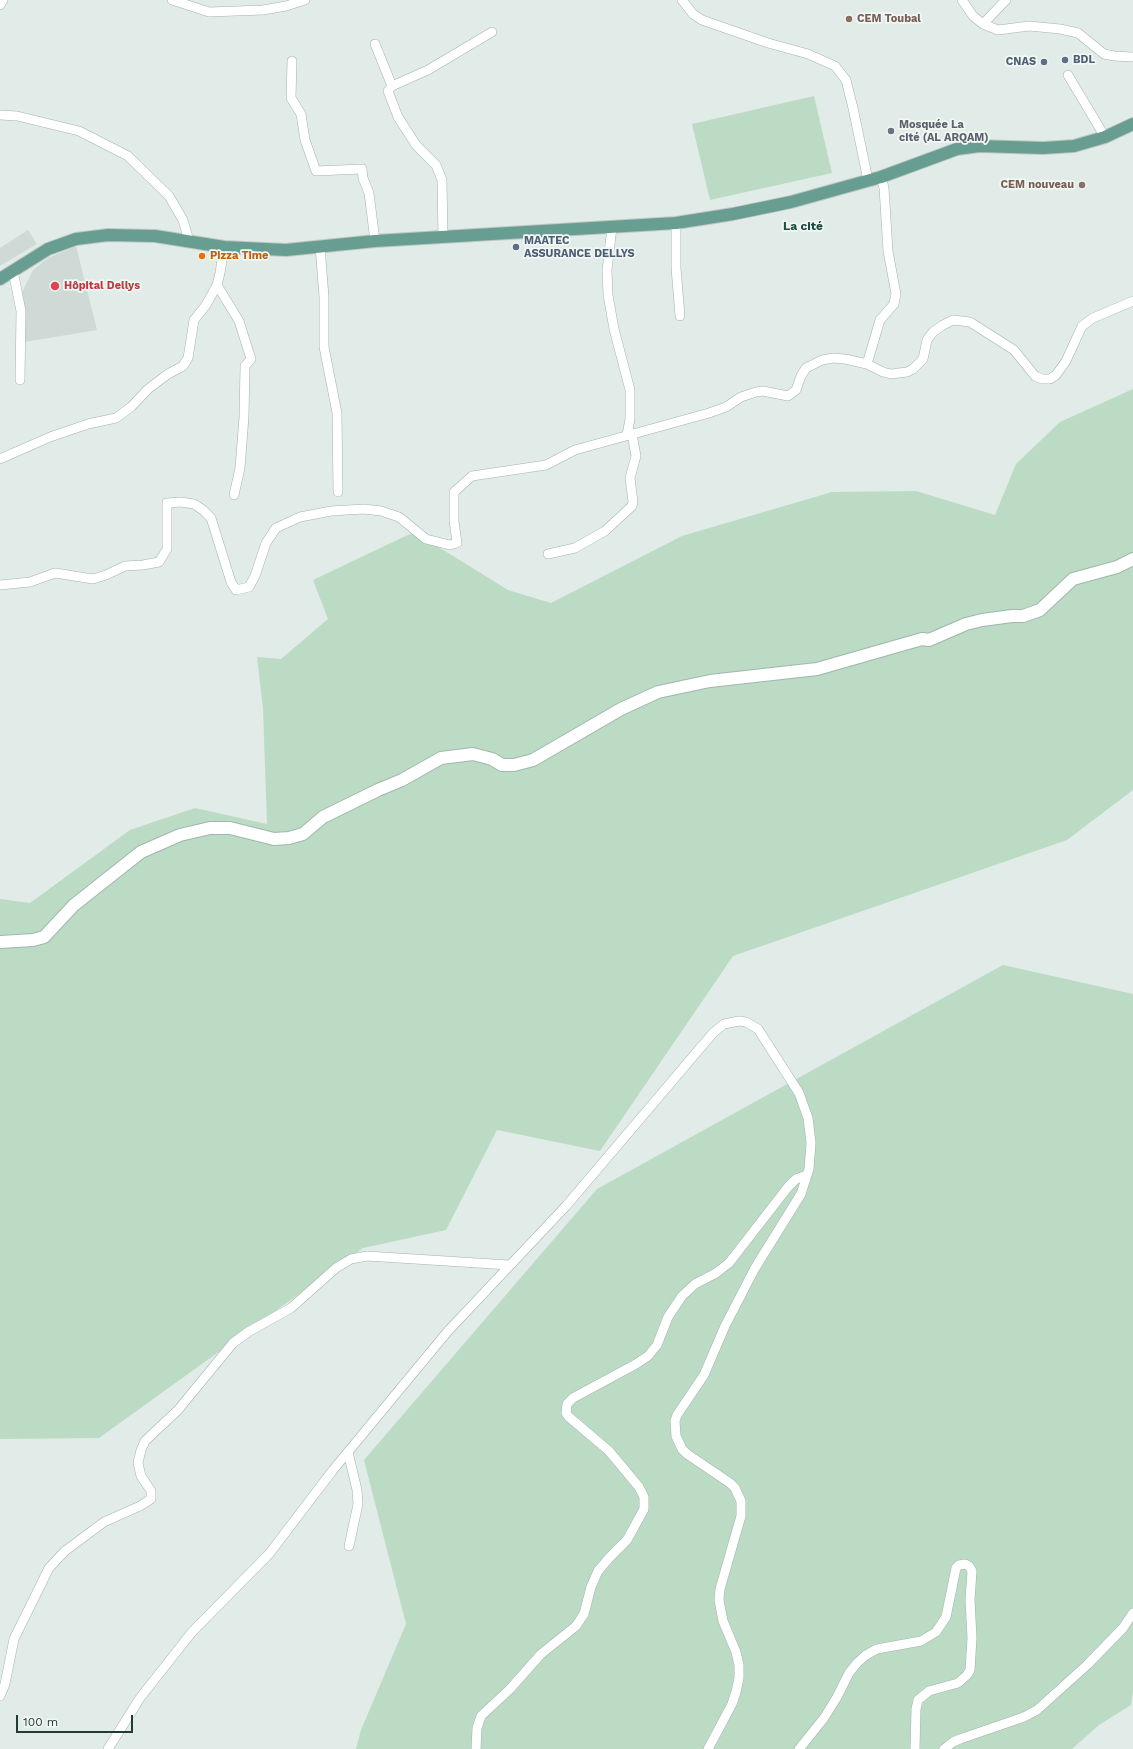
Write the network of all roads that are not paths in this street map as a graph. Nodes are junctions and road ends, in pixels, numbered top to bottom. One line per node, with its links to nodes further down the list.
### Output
1 (3, 0): 7 (street)
2 (172, 0): 3 (street)
3 (305, 0)
4 (682, 0): 19 (street)
5 (962, 0): 8 (street)
6 (1006, 0): 8 (street)
7 (0, 6)
8 (982, 24): 11 (street)
9 (492, 32): 14 (street)
10 (375, 44): 14 (street)
11 (1133, 57)
12 (292, 61): 24 (street)
13 (1068, 75): 17 (street)
14 (392, 86): 22 (street)
15 (0, 115): 23 (street)
16 (1133, 124): 17 (main road)
17 (1104, 137): 18 (main road)
18 (881, 177): 19 (main road); 32 (street)
19 (868, 180): 20 (main road)
20 (676, 222): 21 (main road); 31 (street)
21 (612, 227): 22 (main road); 34 (street)
22 (443, 238): 24 (main road)
23 (189, 241): 26 (main road); 27 (main road)
24 (374, 241): 25 (main road)
25 (320, 246): 26 (main road); 36 (street)
26 (224, 247): 29 (street)
27 (12, 271): 28 (main road); 33 (street)
28 (0, 280)
29 (217, 285): 35 (street); 37 (street)
30 (1133, 301): 32 (street)
31 (680, 316)
32 (867, 364): 34 (street)
33 (20, 380)
34 (630, 435): 38 (street); 40 (street)
35 (0, 459)
36 (338, 492)
37 (234, 495)
38 (548, 554)
39 (1133, 559): 41 (street)
40 (0, 585)
41 (0, 942)
42 (807, 1175): 43 (street); 49 (street); 50 (street)
43 (510, 1266): 44 (street); 47 (street)
44 (348, 1452): 45 (street); 48 (street)
45 (349, 1546)
46 (1133, 1613): 53 (street)
47 (0, 1696)
48 (108, 1749)
49 (476, 1749)
50 (708, 1749)
51 (799, 1749): 52 (street)
52 (915, 1749)
53 (944, 1749)

